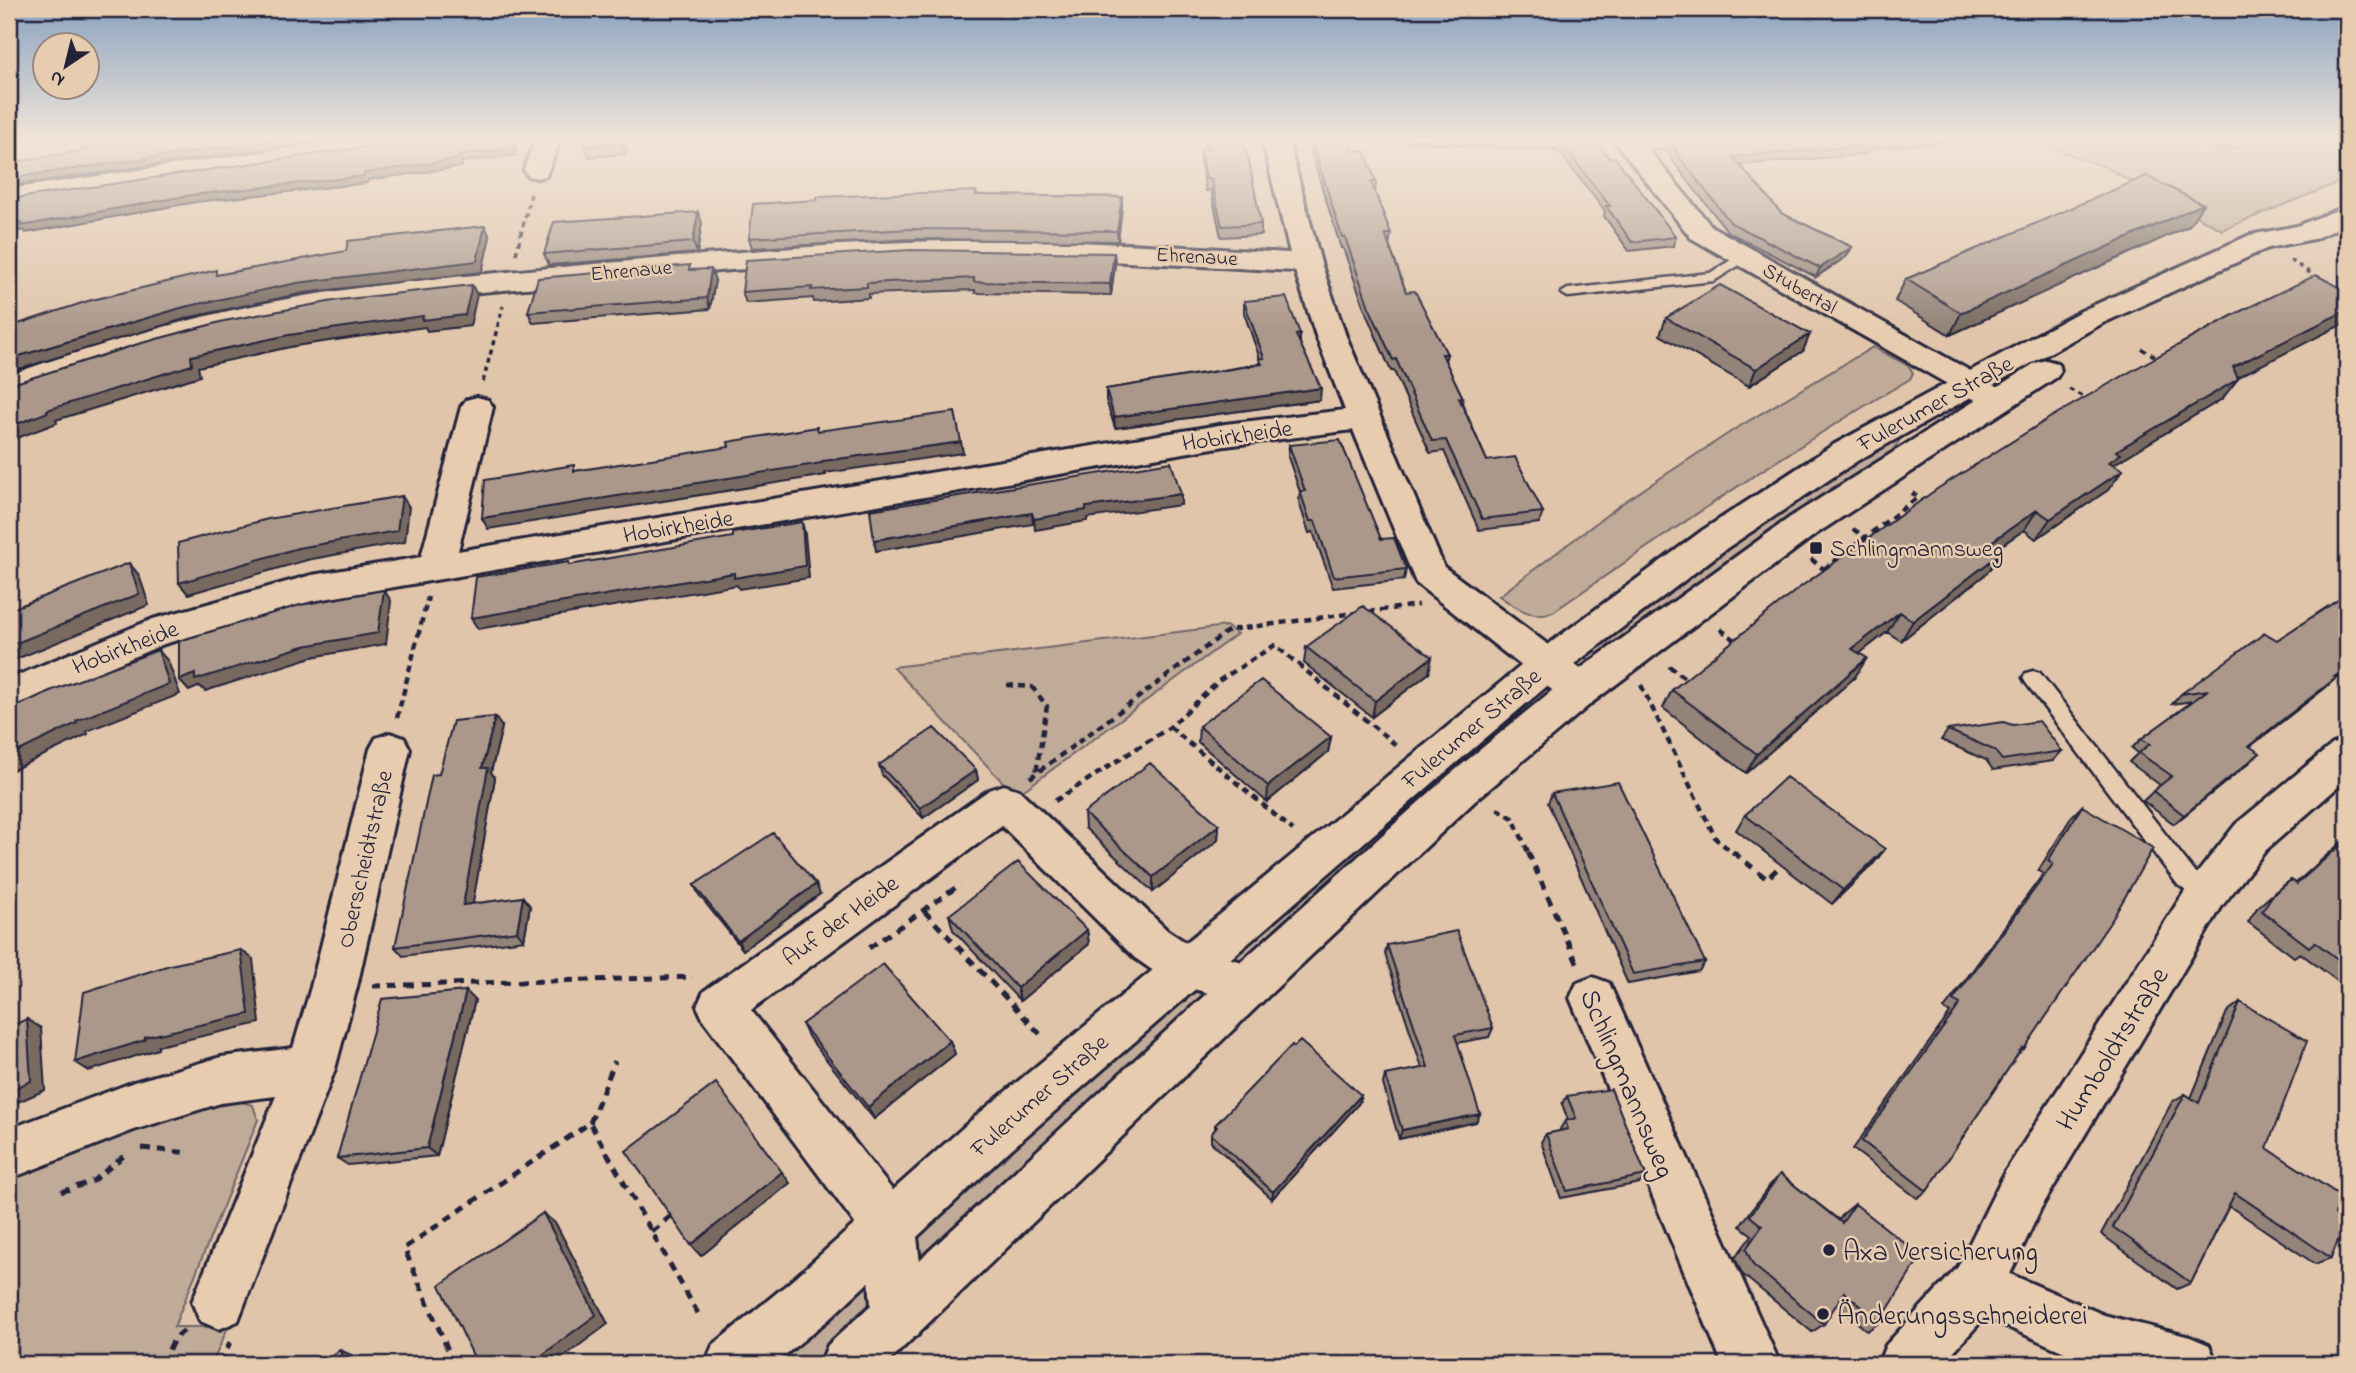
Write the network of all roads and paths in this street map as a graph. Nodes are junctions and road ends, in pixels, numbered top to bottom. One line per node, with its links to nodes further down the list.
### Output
1 (1292, 203): 6 (street)
2 (1678, 203): 5 (street, Stubertal)
3 (2347, 214): 4 (street, Fulerumer Straße)
4 (2293, 243): 7 (path); 13 (street, Fulerumer Straße)
5 (1744, 256): 8 (lane); 13 (street, Stubertal)
6 (1307, 263): 11 (street, Ehrenaue); 16 (street)
7 (2324, 281)
8 (1568, 293)
9 (2142, 349): 10 (path)
10 (2167, 363)
11 (9, 386)
12 (2069, 389): 14 (path)
13 (1983, 391): 29 (street, Fulerumer Straße); 34 (street, Fulerumer Straße)
14 (2095, 404)
15 (477, 407): 22 (street)
16 (1363, 418): 22 (street, Hobirkheide); 25 (street)
17 (1905, 489): 19 (path)
18 (1850, 527): 19 (path)
19 (1867, 538): 20 (path); 23 (path)
20 (1876, 544)
21 (1807, 556): 23 (path)
22 (436, 566): 35 (street, Hobirkheide); 38 (path, Oberscheidtstraße)
23 (1824, 569): 24 (path)
24 (1832, 576)
25 (1461, 601): 29 (street); 40 (path)
26 (1716, 626): 27 (path)
27 (1742, 645)
28 (1666, 664): 32 (path)
29 (1547, 665): 34 (street); 50 (street, Fulerumer Straße)
30 (2033, 678): 47 (lane)
31 (1640, 684): 45 (path)
32 (1693, 684)
33 (1007, 685): 40 (path)
34 (1580, 690): 51 (street, Fulerumer Straße)
35 (9, 695)
36 (1170, 727): 37 (path); 42 (path); 44 (path)
37 (1397, 746)
38 (390, 749): 52 (street, Oberscheidtstraße)
39 (2347, 755): 47 (street, Humboldtstraße)
40 (1036, 773): 41 (path)
41 (1027, 780)
42 (1050, 804)
43 (1497, 809): 53 (path, Schlingmannsweg)
44 (1293, 830)
45 (1782, 865)
46 (961, 884): 48 (path)
47 (2207, 893): 65 (street, Humboldtstraße)
48 (924, 911): 49 (path); 55 (path)
49 (857, 955)
50 (1187, 968): 51 (street, Auf der Heide); 54 (street, Auf der Heide); 63 (street, Fulerumer Straße)
51 (1250, 983): 67 (street, Fulerumer Straße)
52 (334, 987): 54 (path); 57 (street, Oberscheidtstraße)
53 (1593, 998): 72 (street, Schlingmannsweg)
54 (720, 1006): 63 (street)
55 (1042, 1036)
56 (615, 1061): 58 (path)
57 (311, 1069): 60 (street); 66 (street, Oberscheidtstraße)
58 (590, 1123): 64 (path); 69 (path)
59 (189, 1153): 61 (path)
60 (9, 1154)
61 (61, 1192)
62 (672, 1214): 64 (path)
63 (890, 1228): 67 (street); 70 (street, Fulerumer Straße)
64 (652, 1232): 68 (path)
65 (1977, 1286): 73 (street, Humboldtstraße); 74 (street)
66 (219, 1302)
67 (899, 1316): 71 (street, Fulerumer Straße)
68 (700, 1317)
69 (454, 1364)
70 (732, 1364)
71 (847, 1364)
72 (1752, 1364)
73 (1905, 1364)
74 (2190, 1364)

